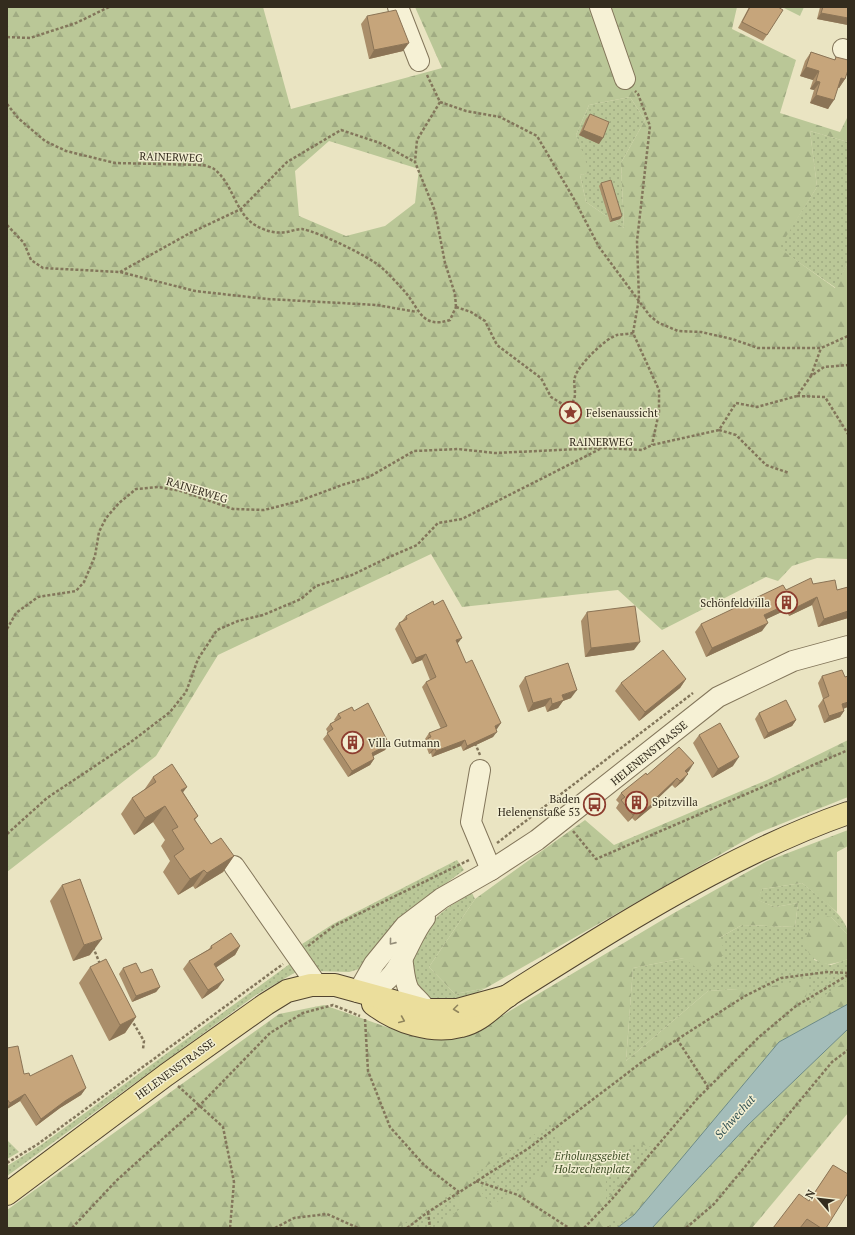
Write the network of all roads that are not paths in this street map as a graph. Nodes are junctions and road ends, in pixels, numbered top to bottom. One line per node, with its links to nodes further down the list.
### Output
1 (398, 7): 3 (street)
2 (600, 7): 4 (street)
3 (419, 61)
4 (625, 79)
5 (848, 646): 8 (street, HELENENSTRASSE)
6 (480, 770): 8 (street)
7 (848, 813): 14 (main road)
8 (487, 862): 10 (street, HELENENSTRASSE)
9 (234, 866): 12 (street)
10 (442, 898): 11 (street, HELENENSTRASSE); 13 (street, HELENENSTRASSE, one-way to 13)
11 (402, 958): 13 (street, HELENENSTRASSE); 15 (street)
12 (317, 985): 13 (main road, HELENENSTRASSE); 16 (main road, HELENENSTRASSE)
13 (358, 992): 14 (main road, one-way to 14); 15 (main road, HELENENSTRASSE)
14 (508, 996): 15 (main road, HELENENSTRASSE, one-way to 15)
15 (426, 1010)
16 (7, 1194)

